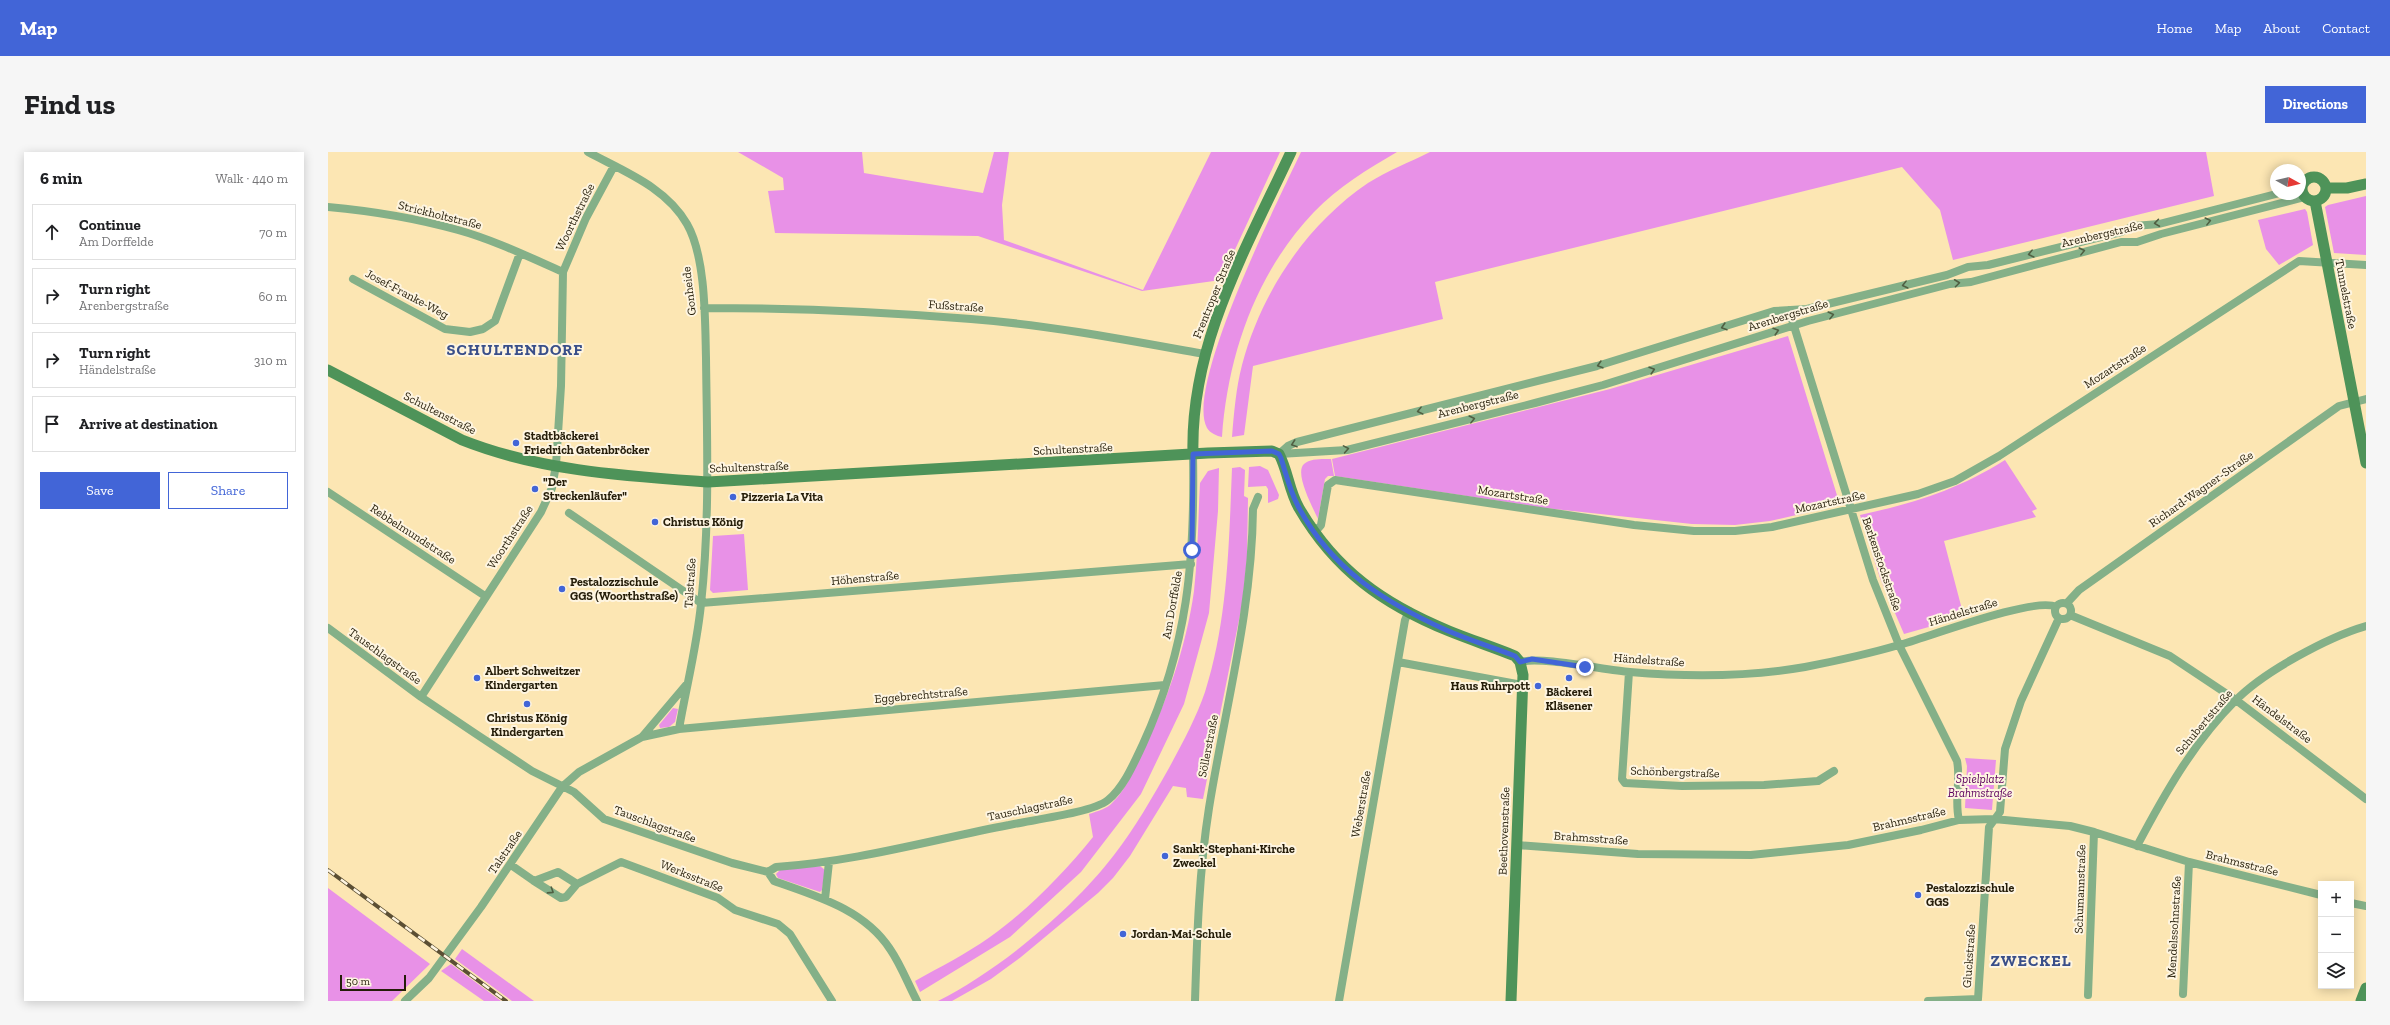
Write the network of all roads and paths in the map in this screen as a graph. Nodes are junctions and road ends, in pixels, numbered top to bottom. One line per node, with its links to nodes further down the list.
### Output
1 (588, 152): 3 (street, Gonheide)
2 (1291, 152): 20 (main road, Frentroper Straße)
3 (617, 168): 15 (street, Woorthstraße); 17 (street, Gonheide)
4 (2306, 181): 6 (main road, Arenbergstraße)
5 (2366, 184): 6 (main road)
6 (2326, 188): 7 (main road)
7 (2306, 194)
8 (2270, 196): 18 (street, Arenbergstraße, one-way to 18)
9 (2306, 197): 13 (main road, Tunnelstraße)
10 (2283, 200): 19 (street, Arenbergstraße, one-way to 10)
11 (328, 207): 12 (street, Strickholtstraße)
12 (520, 253): 15 (street, Strickholtstraße); 16 (street, Josef-Franke-Weg)
13 (2326, 261): 14 (street, Mozartstraße); 23 (main road, Tunnelstraße); 31 (street, Mozartstraße)
14 (2366, 264)
15 (563, 272): 27 (street, Woorthstraße)
16 (353, 279)
17 (704, 308): 20 (street, Fußstraße); 28 (street, Gonheide)
18 (1789, 310): 19 (street, Berkenstockstraße); 25 (street, Arenbergstraße, one-way to 25)
19 (1793, 326): 25 (street, Arenbergstraße, one-way to 19); 31 (street, Berkenstockstraße)
20 (1204, 354): 24 (main road, Frentroper Straße)
21 (328, 370): 27 (main road, Schultenstraße)
22 (2366, 399): 23 (street, Richard-Wagner-Straße)
23 (2354, 401): 26 (main road, Tunnelstraße); 37 (street, Richard-Wagner-Straße)
24 (1193, 454): 25 (main road, Arenbergstraße); 28 (main road, Schultenstraße); 34 (street, Am Dorffelde)
25 (1279, 454): 33 (main road)
26 (2366, 463)
27 (556, 465): 28 (main road, Schultenstraße); 35 (street, Woorthstraße)
28 (708, 482): 36 (street, Talstraße)
29 (328, 492): 35 (street, Rebbelmundstraße)
30 (1258, 496): 79 (street, Söllerstraße)
31 (1850, 511): 33 (street, Mozartstraße); 44 (street, Berkenstockstraße)
32 (569, 514): 36 (street)
33 (1314, 533): 39 (main road)
34 (1191, 564): 36 (street, Höhenstraße); 50 (street, Am Dorffelde)
35 (485, 596): 51 (street, Woorthstraße)
36 (701, 603): 48 (street, Talstraße)
37 (2067, 604): 38 (street); 40 (street)
38 (2056, 607): 41 (street); 44 (street, Händelstraße)
39 (1409, 611): 45 (street, Weberstraße); 46 (main road)
40 (2070, 614): 41 (street); 52 (street, Händelstraße)
41 (2059, 618): 58 (street)
42 (2366, 626): 52 (street, Schubertstraße)
43 (328, 628): 51 (street, Tauschlagstraße)
44 (1899, 645): 47 (street, Händelstraße); 59 (street, Berkenstockstraße)
45 (1398, 662): 49 (street); 80 (street, Weberstraße)
46 (1520, 662): 47 (street, Händelstraße); 49 (main road, Beethovenstraße)
47 (1629, 672): 55 (street, Schönbergstraße)
48 (687, 685): 53 (street, Talstraße); 54 (street, Talstraße)
49 (1522, 685): 61 (main road, Beethovenstraße)
50 (1165, 686): 53 (street, Eggebrechtstraße); 63 (street, Tauschlagstraße)
51 (421, 697): 56 (street, Tauschlagstraße)
52 (2236, 700): 57 (street, Händelstraße); 62 (street, Schubertstraße)
53 (679, 729): 54 (street, Talstraße)
54 (642, 737): 56 (street, Talstraße)
55 (1834, 771)
56 (562, 787): 65 (street, Talstraße); 66 (street, Tauschlagstraße)
57 (2366, 799)
58 (1994, 819): 59 (street, Brahmsstraße); 60 (street, Brahmsstraße); 82 (street, Gluckstraße)
59 (1959, 820): 61 (street, Brahmsstraße)
60 (2094, 832): 62 (street, Brahmsstraße); 75 (street, Schumannstraße)
61 (1517, 845): 81 (main road, Beethovenstraße)
62 (2137, 846): 64 (street, Brahmsstraße)
63 (829, 862): 66 (street, Tauschlagstraße); 70 (street)
64 (2189, 862): 69 (street, Brahmsstraße); 74 (street, Mendelssohnstraße)
65 (511, 865): 67 (street, Werksstraße); 76 (street, Talstraße)
66 (768, 872): 70 (street, Tauschlagstraße)
67 (534, 880): 68 (street); 68 (street, Werksstraße, one-way to 68)
68 (577, 884): 77 (street, Werksstraße)
69 (2318, 894)
70 (825, 899): 78 (street, Tauschlagstraße)
71 (2354, 904): 72 (street)
72 (2366, 906)
73 (2366, 988): 83 (main road)
74 (2183, 994)
75 (2088, 995)
76 (405, 1001)
77 (832, 1001)
78 (916, 1001)
79 (1195, 1001)
80 (1339, 1001)
81 (1511, 1001)
82 (1928, 1001)
83 (2361, 1001)

